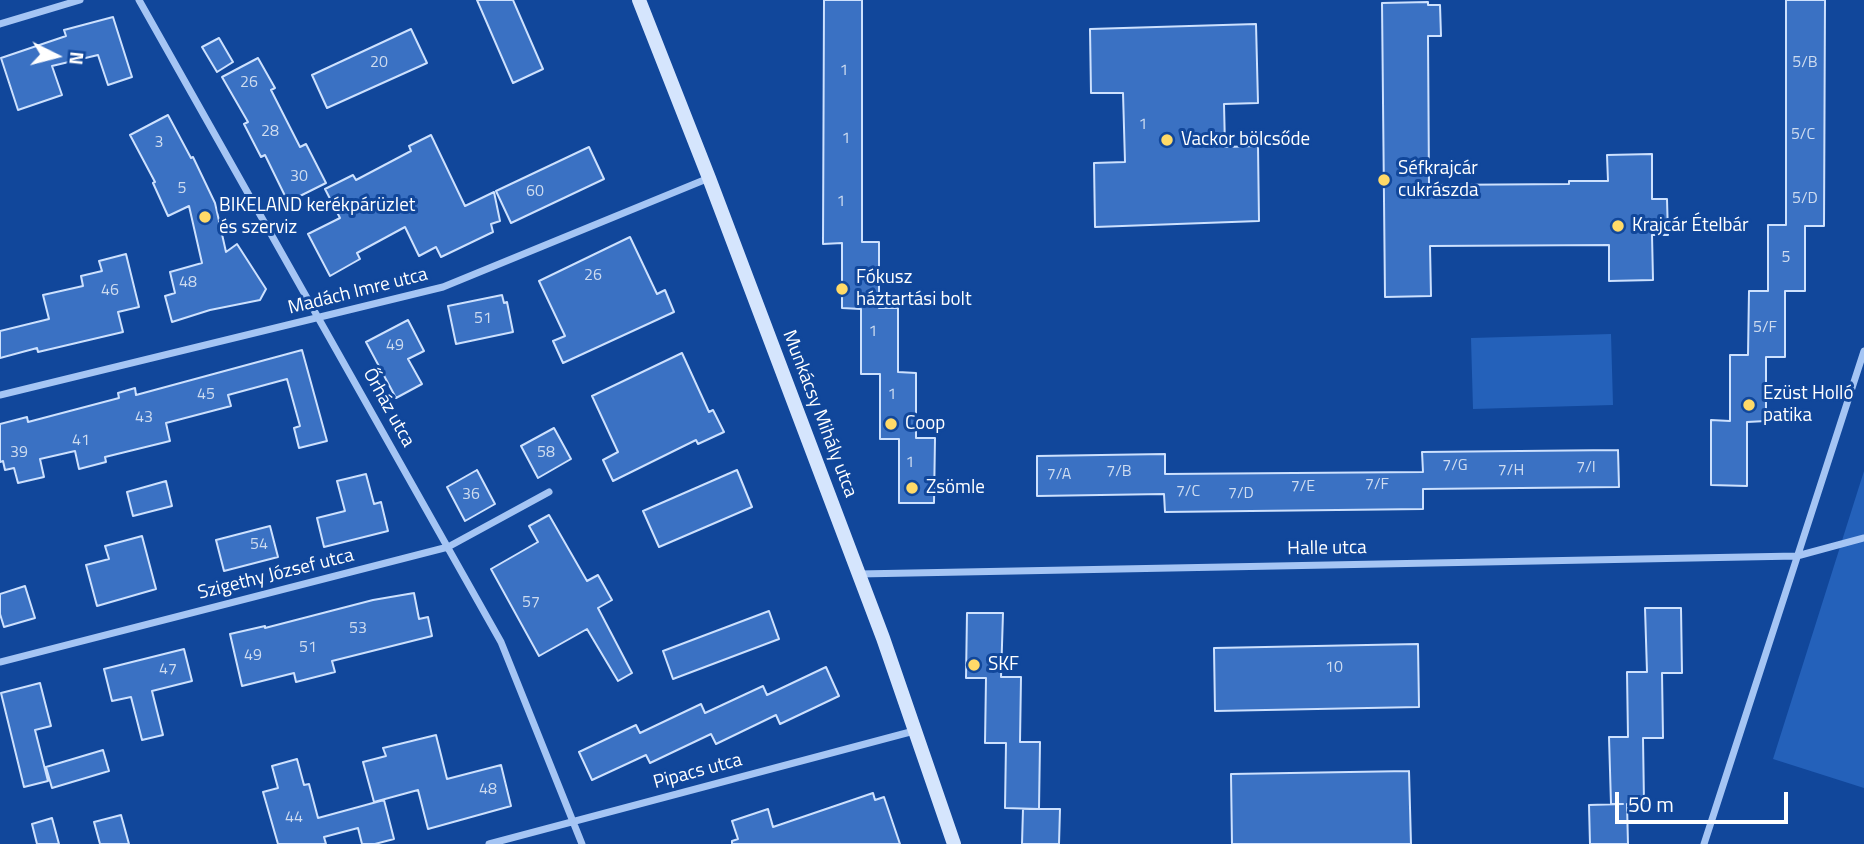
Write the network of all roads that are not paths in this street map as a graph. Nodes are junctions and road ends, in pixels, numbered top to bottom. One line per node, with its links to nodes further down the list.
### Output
1 (80, 0): 4 (street)
2 (139, 0): 6 (street, Őrház utca)
3 (639, 0): 5 (street, Munkácsy Mihály utca)
4 (0, 24)
5 (709, 178): 6 (street, Madách Imre utca); 13 (street, Munkácsy Mihály utca)
6 (320, 317): 8 (street, Madách Imre utca); 11 (street, Őrház utca)
7 (1864, 351): 12 (street)
8 (0, 395)
9 (549, 492): 11 (street, Szigethy József utca)
10 (1864, 538): 12 (street, Halle utca)
11 (448, 547): 14 (street, Szigethy József utca); 16 (street, Őrház utca)
12 (1797, 556): 13 (street, Halle utca); 20 (street)
13 (858, 574): 15 (street, Munkácsy Mihály utca)
14 (0, 662)
15 (914, 731): 16 (street, Pipacs utca); 19 (street, Munkácsy Mihály utca)
16 (573, 821): 17 (street, Pipacs utca); 18 (street, Őrház utca)
17 (489, 844)
18 (582, 844)
19 (954, 844)
20 (1704, 844)

